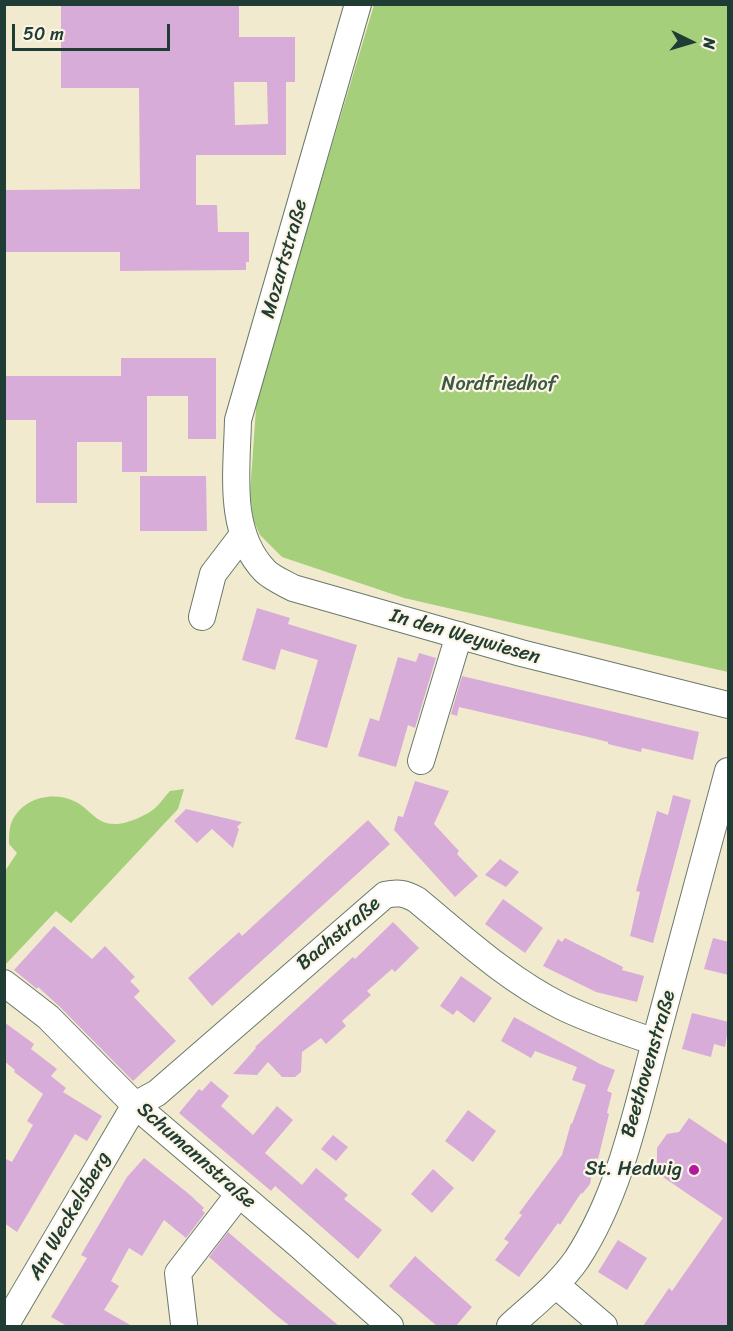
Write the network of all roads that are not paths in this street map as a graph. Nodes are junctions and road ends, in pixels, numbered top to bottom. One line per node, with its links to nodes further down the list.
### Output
1 (358, 4): 2 (street, Mozartstraße)
2 (241, 527): 3 (street); 4 (street, In den Weywiesen)
3 (202, 617)
4 (459, 635): 5 (street, In den Weywiesen); 6 (street)
5 (729, 705)
6 (422, 761)
7 (729, 771): 9 (street, Beethovenstraße)
8 (4, 983): 10 (street, Schumannstraße)
9 (655, 1042): 10 (street, Bachstraße); 12 (street, Beethovenstraße)
10 (135, 1105): 11 (street, Schumannstraße); 14 (street, Am Weckelsberg)
11 (239, 1194): 13 (street); 15 (street, Schumannstraße)
12 (556, 1285): 16 (street, Beethovenstraße); 17 (street)
13 (184, 1324)
14 (5, 1326)
15 (390, 1326)
16 (510, 1326)
17 (604, 1326)

